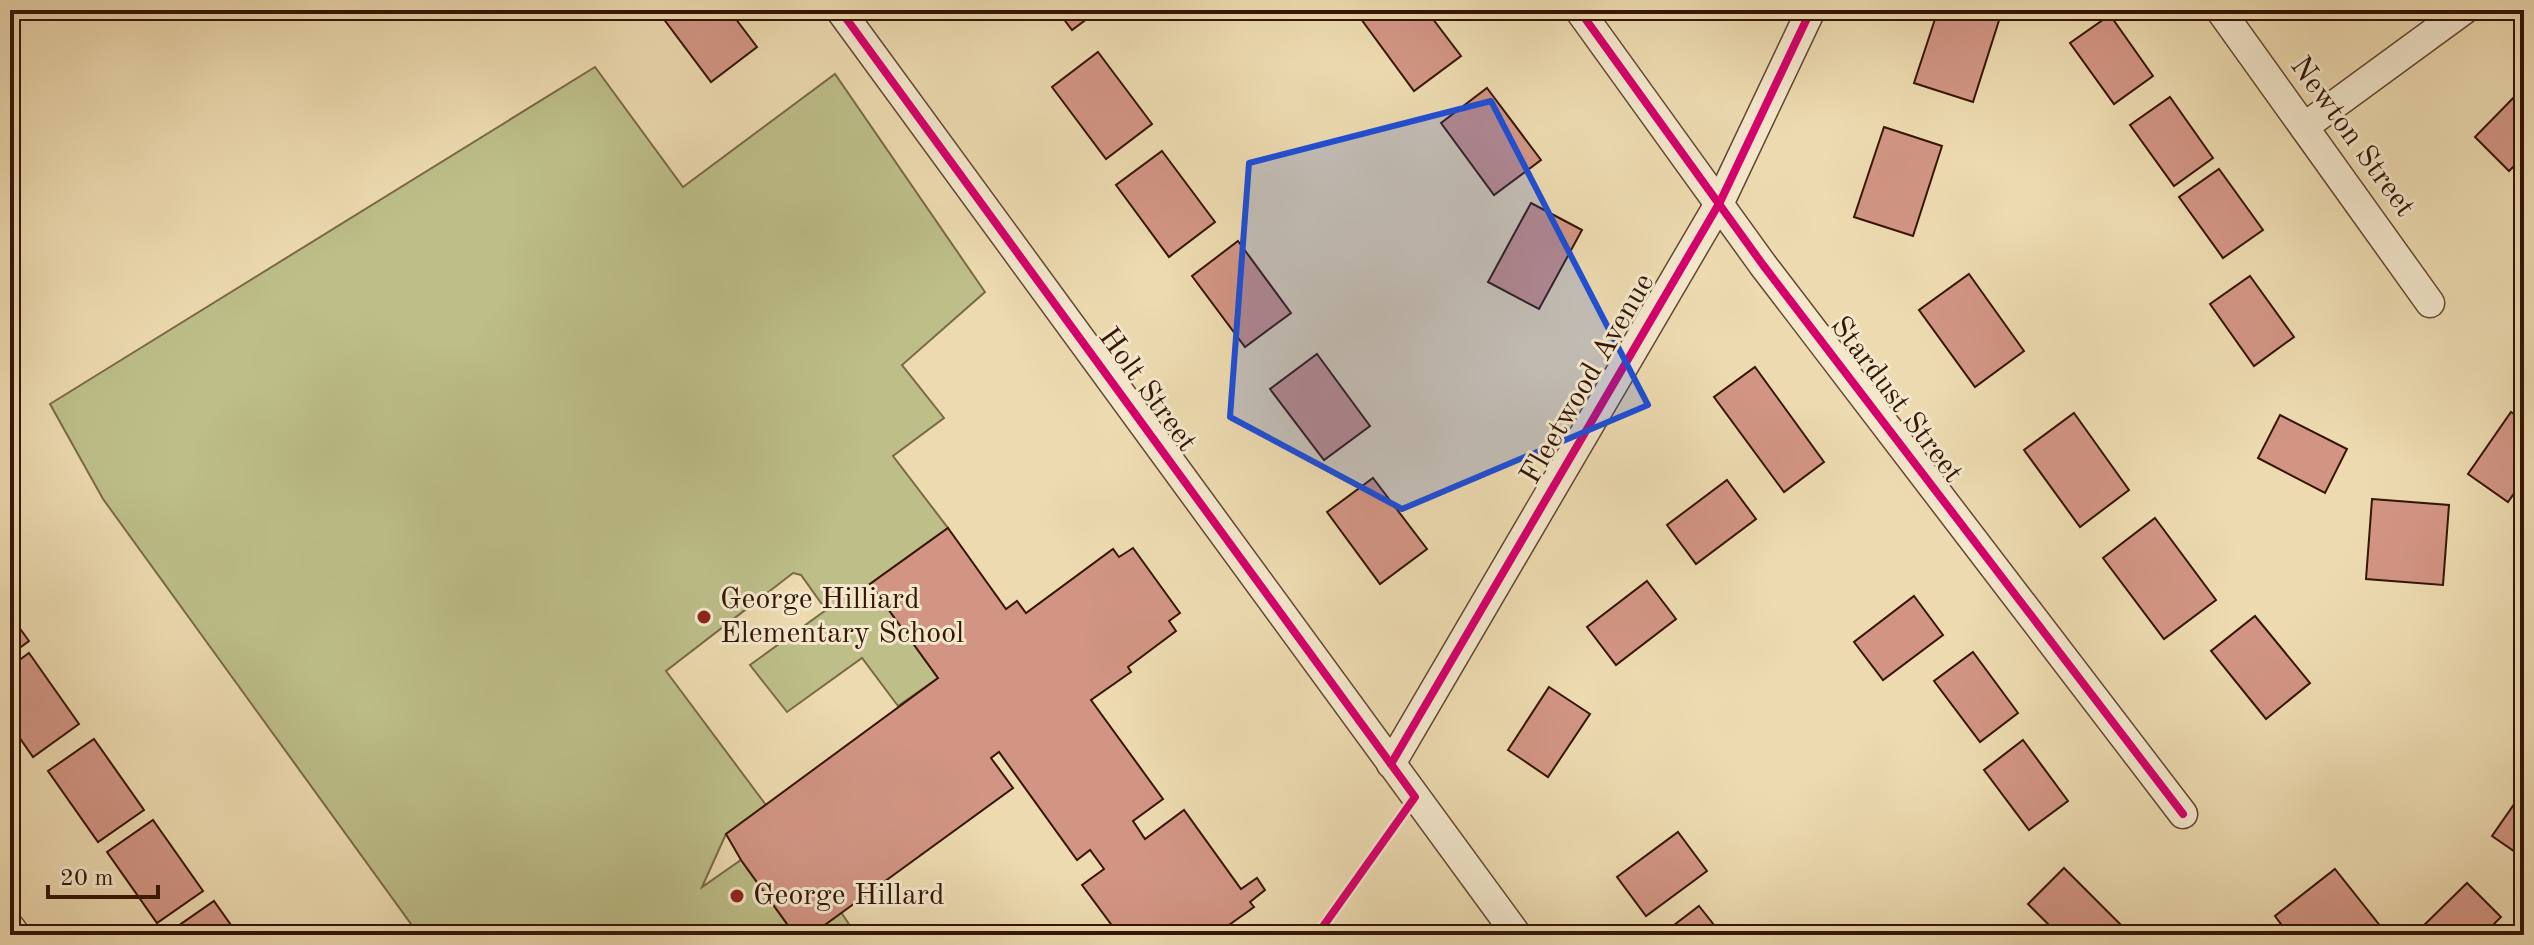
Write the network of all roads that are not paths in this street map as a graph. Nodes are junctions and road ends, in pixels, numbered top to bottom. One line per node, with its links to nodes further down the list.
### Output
1 (840, 10): 9 (street, Holt Street)
2 (1579, 10): 7 (street, Stardust Street)
3 (1811, 10): 7 (street, Fleetwood Avenue)
4 (2220, 10): 6 (street, Newton Street)
5 (2464, 10): 6 (street)
6 (2304, 127): 8 (street, Newton Street)
7 (1720, 202): 9 (street, Fleetwood Avenue); 10 (street, Stardust Street)
8 (2430, 303)
9 (1391, 764): 13 (street, Holt Street)
10 (2183, 814)
11 (10, 927): 12 (street)
12 (16, 935)
13 (1517, 935)

